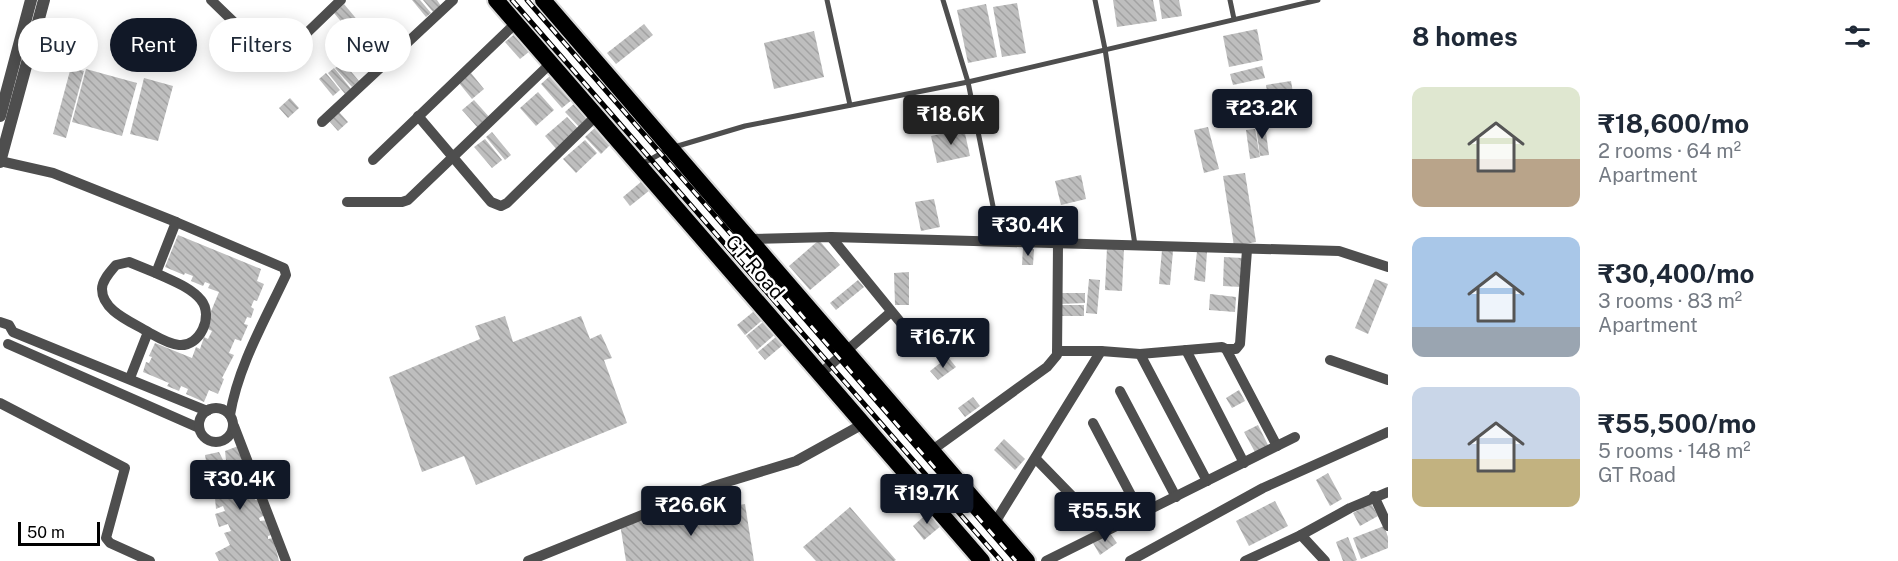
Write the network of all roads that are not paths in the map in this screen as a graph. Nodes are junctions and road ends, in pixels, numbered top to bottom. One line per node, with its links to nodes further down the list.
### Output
1 (211, 0): 2 (street)
2 (341, 0)
3 (453, 0): 21 (street)
4 (496, 0): 13 (highway, GT Road)
5 (543, 0): 22 (highway, GT Road)
6 (827, 0): 17 (lane)
7 (943, 0): 16 (lane)
8 (1095, 0): 14 (lane)
9 (1230, 0): 12 (lane)
10 (1318, 0): 12 (lane)
11 (37, 3): 19 (street); 25 (street)
12 (1234, 19): 14 (lane)
13 (516, 23): 15 (highway, GT Road); 20 (street)
14 (1105, 49): 16 (lane); 33 (lane)
15 (551, 63): 18 (highway, GT Road); 23 (street)
16 (968, 82): 17 (lane); 31 (lane)
17 (850, 105): 22 (lane)
18 (597, 115): 23 (street); 26 (highway, GT Road)
19 (0, 116)
20 (418, 116): 23 (street); 24 (street)
21 (322, 122)
22 (671, 148): 26 (lane); 30 (highway, GT Road)
23 (454, 158): 27 (street)
24 (373, 160)
25 (0, 161): 28 (street)
26 (640, 165): 50 (highway, GT Road)
27 (346, 202)
28 (176, 222): 36 (street); 56 (street)
29 (831, 237): 30 (street); 31 (street); 37 (street)
30 (750, 240): 45 (highway, GT Road)
31 (1000, 241): 32 (street)
32 (1058, 245): 33 (street); 46 (street)
33 (1135, 246): 34 (street)
34 (1247, 249): 35 (street); 43 (street)
35 (1388, 267)
36 (156, 273): 40 (street); 40 (street)
37 (891, 312): 41 (street); 45 (street)
38 (0, 322): 39 (street)
39 (13, 332): 42 (street); 51 (street)
40 (148, 332): 51 (street)
41 (910, 334)
42 (4, 345): 59 (street)
43 (1226, 349): 44 (street); 62 (street)
44 (1186, 350): 48 (street); 65 (street)
45 (845, 351): 50 (street); 63 (highway, GT Road)
46 (1057, 351): 47 (street); 63 (street)
47 (1101, 351): 48 (street); 64 (street)
48 (1140, 354): 66 (street)
49 (1330, 360): 52 (street)
50 (820, 374): 58 (highway, GT Road)
51 (130, 378): 55 (street)
52 (1388, 380)
53 (1120, 391): 68 (street)
54 (0, 403): 75 (street)
55 (207, 411): 56 (street); 59 (street)
56 (232, 421): 59 (street); 76 (street)
57 (1093, 423): 70 (street)
58 (863, 424): 77 (street); 78 (highway, GT Road)
59 (199, 428)
60 (1388, 432): 81 (street)
61 (1295, 437): 62 (street)
62 (1277, 446): 65 (street)
63 (931, 451): 71 (highway, GT Road)
64 (1036, 459): 71 (street); 73 (street)
65 (1244, 463): 66 (street)
66 (1207, 481): 68 (street)
67 (1388, 492): 69 (street)
68 (1176, 496): 70 (street)
69 (1374, 496): 72 (street); 74 (street)
70 (1141, 514): 73 (street)
71 (994, 524): 79 (highway, GT Road)
72 (1388, 526)
73 (1106, 531): 80 (street)
74 (1301, 535): 82 (street); 83 (street)
75 (150, 561)
76 (286, 561)
77 (528, 561)
78 (982, 561)
79 (1027, 561)
80 (1046, 561)
81 (1130, 561)
82 (1245, 561)
83 (1325, 561)

